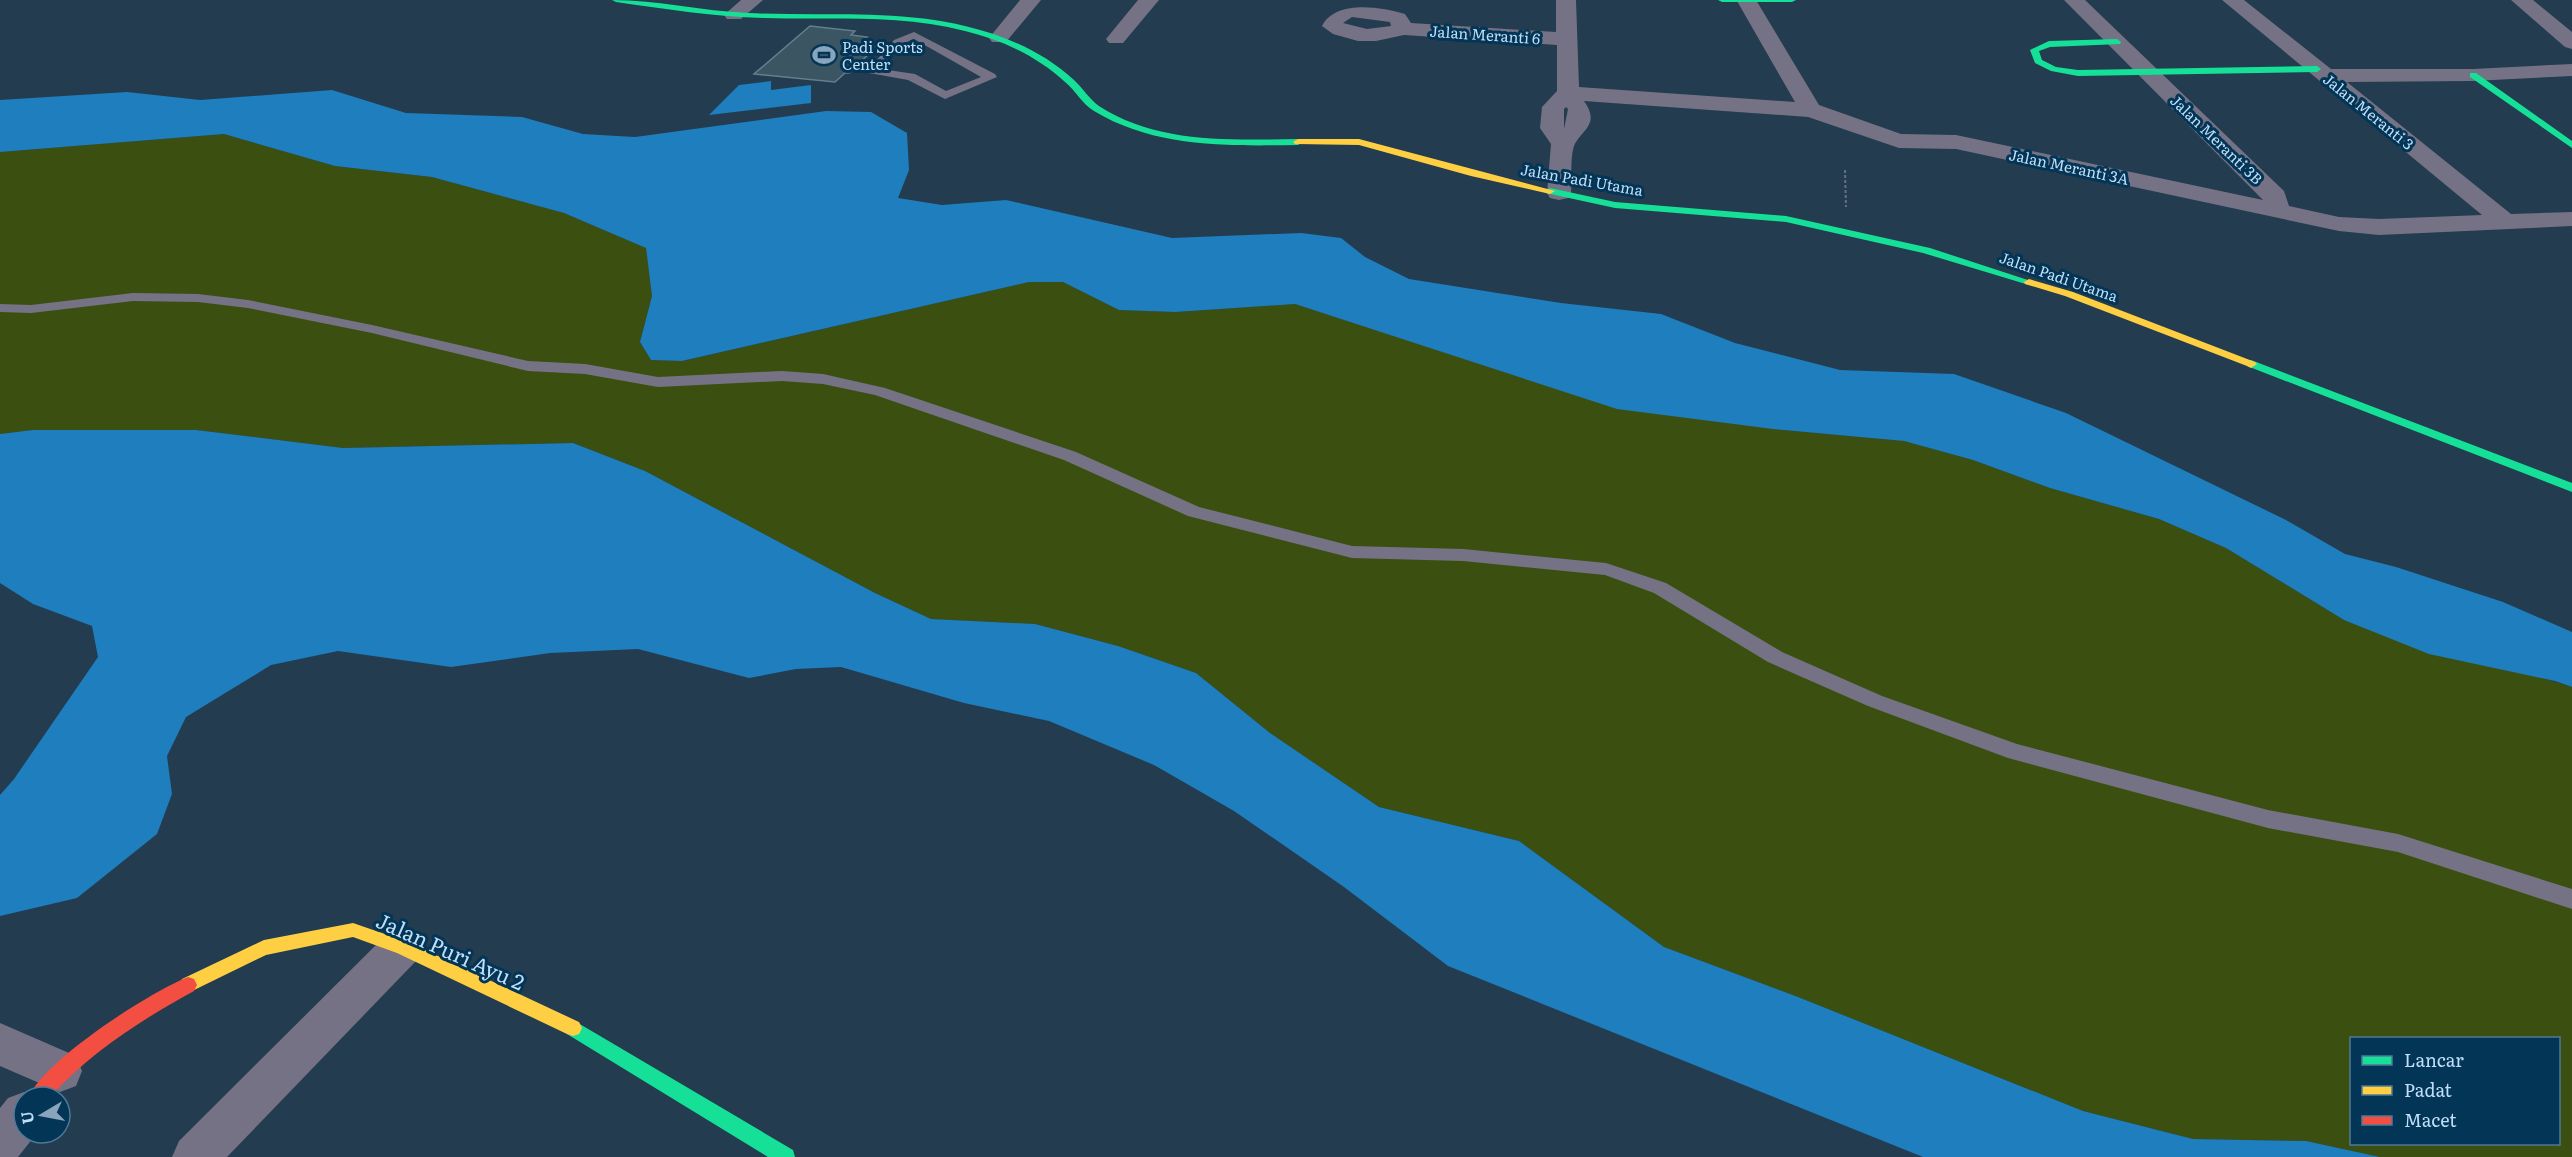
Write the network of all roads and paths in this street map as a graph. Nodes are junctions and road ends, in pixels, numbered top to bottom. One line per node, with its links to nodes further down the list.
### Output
1 (616, 0): 13 (street, Jalan Padi Utama)
2 (753, 0): 13 (street)
3 (1031, 0): 15 (street)
4 (1149, 0): 16 (street)
5 (1566, 0): 17 (street)
6 (1722, 0): 7 (street)
7 (1746, 0): 8 (street); 26 (street)
8 (1792, 0)
9 (2074, 0): 19 (street, Jalan Meranti 3B)
10 (2232, 0): 23 (street, Jalan Meranti 3)
11 (2521, 0): 20 (street)
12 (1352, 6): 17 (street, Jalan Meranti 6)
13 (734, 15): 14 (street, Jalan Padi Utama)
14 (951, 24): 15 (street, Jalan Padi Utama); 18 (lane)
15 (999, 38): 29 (street, Jalan Padi Utama)
16 (1116, 39)
17 (1567, 39): 25 (street)
18 (926, 40): 18 (lane)
19 (2117, 42): 22 (street, Jalan Meranti 3B); 22 (street)
20 (2572, 43)
21 (2572, 70): 24 (street)
22 (2148, 72): 23 (street); 30 (street, Jalan Meranti 3B)
23 (2322, 72): 24 (street); 32 (street, Jalan Meranti 3)
24 (2473, 75): 27 (street)
25 (1568, 93): 26 (street, Jalan Meranti 3A); 29 (street)
26 (1811, 110): 30 (street, Jalan Meranti 3A)
27 (2572, 145)
28 (1845, 170): 33 (path)
29 (1559, 193): 33 (street, Jalan Padi Utama)
30 (2277, 211): 32 (street, Jalan Meranti 3A)
31 (2572, 219): 32 (street, Jalan Meranti 3A)
32 (2506, 222)
33 (1847, 232): 35 (street, Jalan Padi Utama)
34 (0, 308): 36 (lane)
35 (2572, 488)
36 (2572, 899)
37 (402, 947): 39 (street, Jalan Puri Ayu 2); 42 (street); 43 (street, Jalan Puri Ayu 2)
38 (0, 1044): 39 (street)
39 (49, 1084)
40 (12, 1128): 41 (street)
41 (0, 1143)
42 (195, 1157)
43 (786, 1157)

